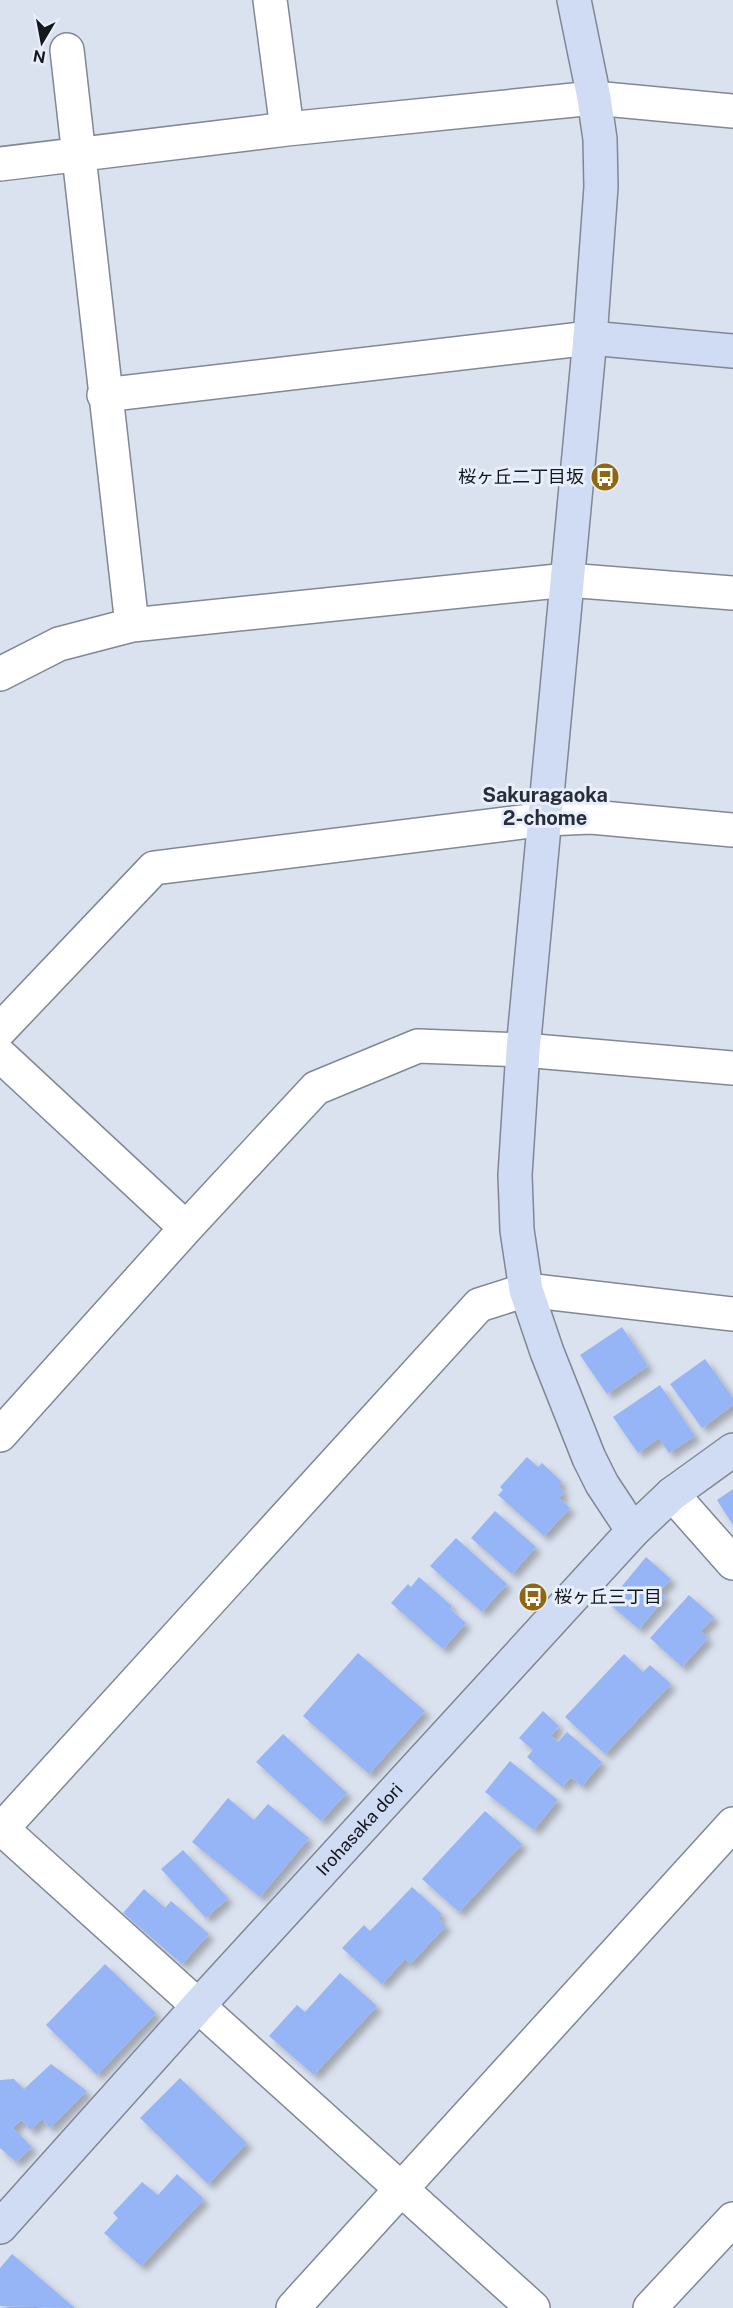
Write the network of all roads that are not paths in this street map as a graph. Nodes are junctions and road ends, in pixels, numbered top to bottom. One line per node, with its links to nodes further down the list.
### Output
1 (270, 0): 6 (street)
2 (574, 0): 4 (street)
3 (67, 50): 7 (street)
4 (594, 98): 5 (street); 6 (street); 9 (street)
5 (733, 111)
6 (287, 129): 7 (street)
7 (78, 155): 8 (street); 11 (street)
8 (0, 164)
9 (590, 338): 10 (street); 11 (street); 12 (street)
10 (733, 351)
11 (104, 395): 14 (street)
12 (567, 580): 13 (street); 14 (street); 16 (street)
13 (733, 593)
14 (132, 625): 15 (street)
15 (0, 674)
16 (546, 819): 17 (street); 18 (street); 19 (street)
17 (733, 830)
18 (0, 1030)
19 (523, 1050): 21 (street); 22 (street); 23 (street)
20 (0, 1055): 22 (street)
21 (733, 1068)
22 (186, 1228): 25 (street)
23 (526, 1290): 24 (street); 28 (street); 31 (street)
24 (733, 1314)
25 (0, 1435)
26 (733, 1450): 27 (street, Irohasaka dori)
27 (672, 1494): 28 (street, Irohasaka dori); 29 (street)
28 (633, 1532): 32 (street, Irohasaka dori)
29 (733, 1563)
30 (733, 1824): 33 (street)
31 (1, 1829): 32 (street)
32 (198, 2006): 33 (street); 35 (street, Irohasaka dori)
33 (401, 2190): 36 (street); 37 (street)
34 (733, 2218): 38 (street)
35 (0, 2227)
36 (292, 2308)
37 (533, 2308)
38 (650, 2308)

